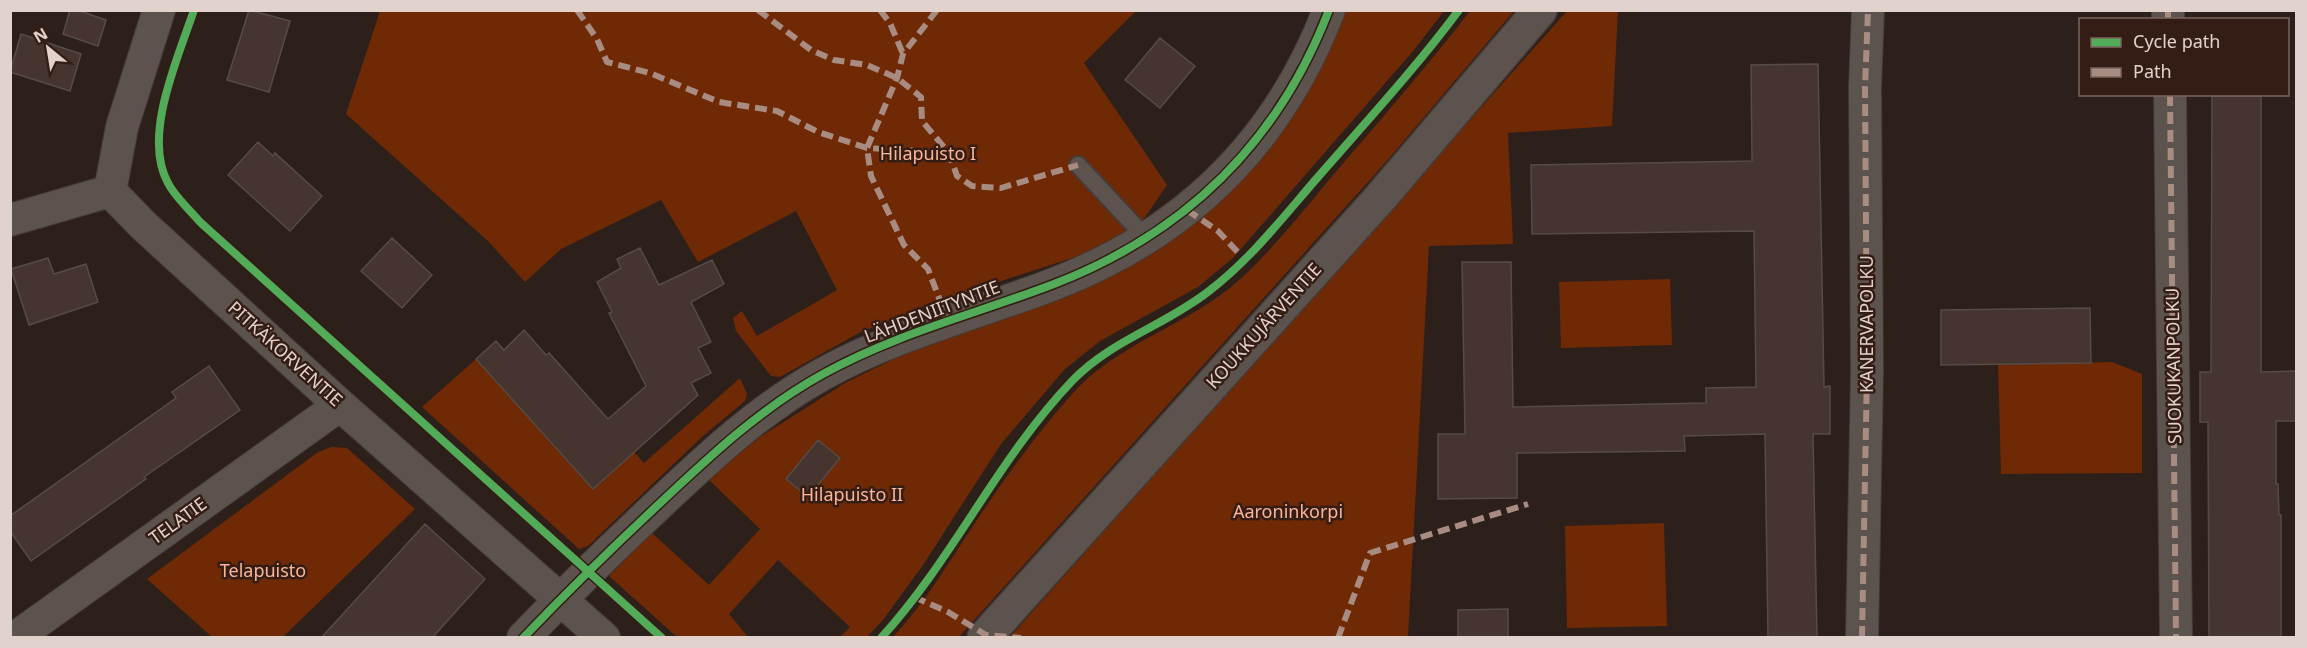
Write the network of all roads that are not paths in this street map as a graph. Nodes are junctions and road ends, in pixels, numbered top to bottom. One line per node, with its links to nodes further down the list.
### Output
1 (159, 10): 7 (street)
2 (1329, 10): 9 (street, LÄHDENIITYNTIE)
3 (1540, 10): 15 (street, KOUKKUJÄRVENTIE)
4 (1868, 10): 16 (street, KANERVAPOLKU)
5 (2170, 96): 17 (street, SUOKUKANPOLKU)
6 (1078, 165): 9 (lane)
7 (110, 191): 8 (street); 10 (street, PITKÄKORVENTIE)
8 (10, 220)
9 (1147, 239): 11 (street, LÄHDENIITYNTIE)
10 (340, 405): 11 (street, PITKÄKORVENTIE); 12 (street, TELATIE)
11 (560, 599): 13 (street, LÄHDENIITYNTIE); 14 (street, PITKÄKORVENTIE)
12 (15, 638)
13 (523, 638)
14 (604, 638)
15 (984, 638)
16 (1862, 638)
17 (2176, 638)

